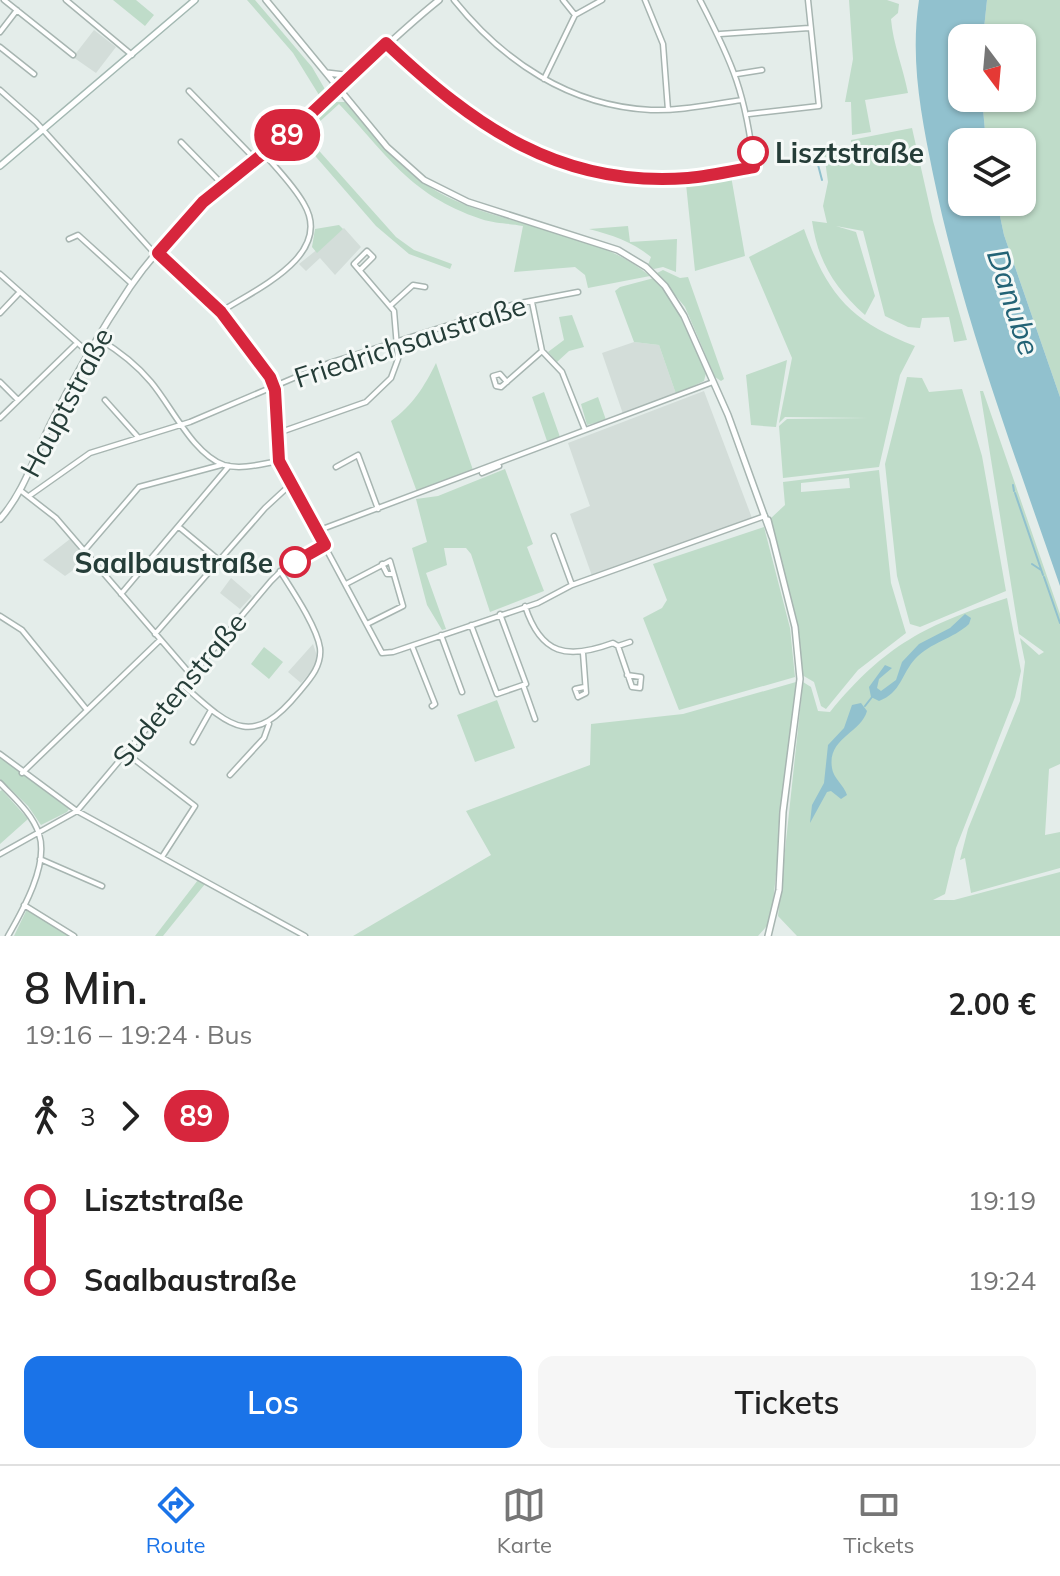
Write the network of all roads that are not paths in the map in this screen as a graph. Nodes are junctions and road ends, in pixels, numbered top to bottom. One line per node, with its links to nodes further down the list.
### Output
1 (4, 0): 14 (street)
2 (66, 0): 22 (street)
3 (195, 0): 22 (street)
4 (266, 0): 24 (street)
5 (439, 0): 13 (street, Hauptstraße)
6 (454, 0): 28 (street)
7 (563, 0): 15 (street)
8 (602, 0): 15 (street)
9 (645, 0): 33 (street)
10 (700, 0): 18 (street)
11 (808, 0): 16 (street)
12 (424, 1): 13 (street)
13 (430, 7): 19 (street, Hauptstraße)
14 (17, 10): 17 (street); 21 (street)
15 (575, 15): 28 (street)
16 (809, 28): 18 (street); 34 (street)
17 (0, 32)
18 (719, 35): 27 (street)
19 (386, 43): 23 (street, Hauptstraße); 34 (street)
20 (0, 47): 26 (street)
21 (73, 55)
22 (133, 55): 35 (street)
23 (362, 66): 24 (street); 29 (street, Hauptstraße)
24 (323, 70): 29 (street)
25 (762, 70): 27 (street)
26 (34, 74)
27 (737, 74): 32 (street)
28 (544, 79): 33 (street)
29 (340, 89): 37 (street, Hauptstraße); 60 (street)
30 (0, 90): 35 (street)
31 (189, 91): 38 (street)
32 (743, 99): 33 (street); 34 (street)
33 (668, 110)
34 (748, 114)
35 (44, 129): 39 (street); 42 (street)
36 (181, 142): 40 (street)
37 (263, 153): 38 (street, Hauptstraße); 51 (street)
38 (255, 159): 40 (street, Hauptstraße)
39 (0, 166)
40 (223, 185): 42 (street, Hauptstraße)
41 (69, 239): 45 (street)
42 (157, 254): 45 (street, Hauptstraße); 51 (street)
43 (360, 270): 43 (street); 50 (street)
44 (0, 274): 48 (street)
45 (132, 284): 53 (street, Hauptstraße)
46 (425, 287): 50 (street)
47 (578, 292): 49 (street, Friedrichsaustraße)
48 (18, 294): 52 (street); 55 (street)
49 (532, 302): 54 (street, Friedrichsaustraße); 56 (street)
50 (391, 305): 54 (street)
51 (221, 312): 61 (street)
52 (0, 313)
53 (99, 339): 57 (street, Hauptstraße); 65 (street)
54 (398, 340): 61 (street, Friedrichsaustraße); 67 (street)
55 (76, 344): 57 (street); 62 (street)
56 (542, 351): 59 (street); 66 (street)
57 (90, 354): 74 (street, Hauptstraße)
58 (0, 382): 62 (street)
59 (507, 382)
60 (713, 382): 66 (street); 77 (street)
61 (274, 386): 65 (street, Friedrichsaustraße); 67 (street)
62 (18, 400): 64 (street)
63 (105, 400): 68 (street)
64 (0, 418)
65 (184, 425): 68 (street, Friedrichsaustraße); 70 (street)
66 (585, 430): 76 (street)
67 (278, 433): 69 (street)
68 (138, 437): 75 (street, Friedrichsaustraße)
69 (279, 461): 71 (street); 73 (street)
70 (223, 464): 71 (street); 83 (street)
71 (229, 466): 79 (street)
72 (336, 467): 76 (street)
73 (291, 484): 80 (street); 84 (street)
74 (20, 490): 75 (street); 78 (street, Hauptstraße)
75 (29, 496): 83 (street)
76 (378, 509): 80 (street)
77 (765, 516): 87 (street); 130 (street)
78 (0, 519)
79 (178, 527): 84 (street); 88 (street)
80 (317, 531): 82 (street)
81 (554, 536): 87 (street)
82 (325, 545): 85 (street, Sudetenstraße); 86 (street)
83 (84, 551): 88 (street)
84 (220, 561): 94 (street)
85 (280, 571): 102 (street, Sudetenstraße); 111 (street)
86 (346, 584): 92 (street); 92 (street)
87 (572, 585): 89 (street)
88 (121, 594): 94 (street)
89 (525, 606): 90 (street); 100 (street)
90 (500, 614): 93 (street); 104 (street)
91 (0, 616): 108 (street)
92 (367, 624): 98 (street)
93 (471, 625): 95 (street); 104 (street)
94 (155, 634): 96 (street)
95 (441, 635): 98 (street); 106 (street)
96 (160, 640): 102 (street); 108 (street)
97 (630, 642): 99 (street)
98 (412, 646): 107 (street)
99 (618, 646): 100 (street); 101 (street)
100 (583, 653): 105 (street)
101 (627, 675)
102 (192, 676): 103 (street, Sudetenstraße)
103 (183, 685): 109 (street); 115 (street, Sudetenstraße)
104 (523, 685): 110 (street)
105 (584, 687)
106 (462, 692)
107 (432, 706)
108 (87, 710): 117 (street)
109 (211, 710): 112 (street); 114 (street)
110 (535, 719)
111 (270, 722): 112 (street); 113 (street)
112 (257, 726): 113 (street)
113 (265, 732): 118 (street)
114 (193, 742)
115 (126, 753): 120 (street, Sudetenstraße); 123 (street)
116 (0, 754): 117 (street)
117 (22, 773): 120 (street)
118 (230, 775)
119 (0, 783): 121 (street)
120 (77, 811): 121 (street); 123 (street)
121 (38, 832): 122 (street); 124 (street)
122 (0, 854)
123 (162, 857): 129 (street)
124 (40, 859): 125 (street); 126 (street)
125 (102, 886)
126 (24, 905): 127 (street); 128 (street)
127 (8, 936)
128 (74, 936)
129 (305, 936)
130 (768, 936)

